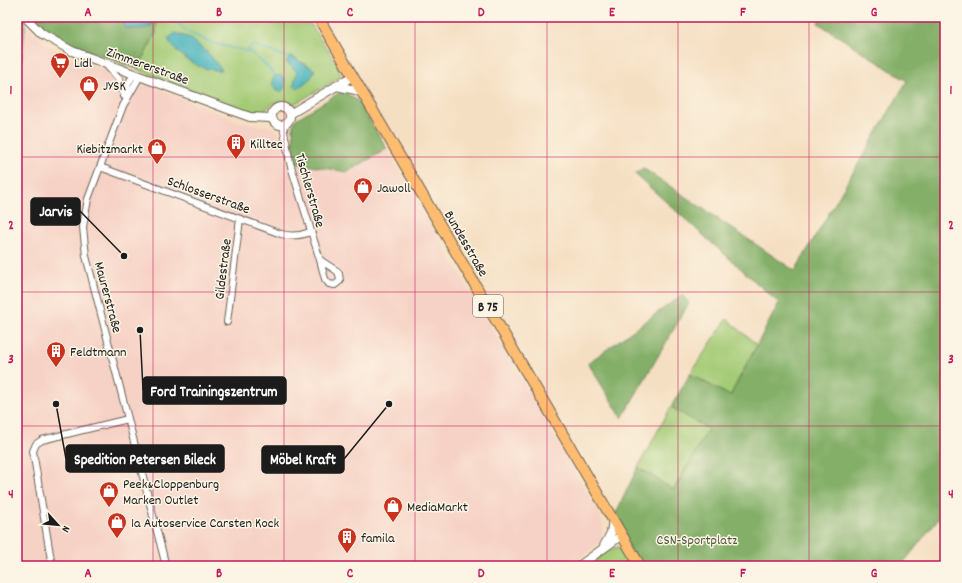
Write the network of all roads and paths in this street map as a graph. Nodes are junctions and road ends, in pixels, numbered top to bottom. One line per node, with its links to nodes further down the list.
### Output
1 (25, 17): 3 (street, Zimmererstraße)
2 (318, 17): 5 (main road, Bundesstraße / B 75)
3 (103, 62): 4 (street, Zimmererstraße); 8 (street, Maurerstraße)
4 (137, 75): 8 (street, Maurerstraße); 9 (street, Maurerstraße); 11 (street, Zimmererstraße)
5 (353, 76): 6 (street); 7 (main road, Bundesstraße / B 75)
6 (336, 86): 7 (street); 10 (street)
7 (363, 94): 19 (main road, Bundesstraße / B 75)
8 (124, 96): 9 (street, Maurerstraße)
9 (123, 106): 13 (street, Maurerstraße)
10 (290, 114): 11 (street); 12 (street)
11 (271, 118): 12 (street)
12 (283, 126): 15 (street, Tischlerstraße)
13 (100, 167): 14 (street, Schlosserstraße); 18 (street, Maurerstraße)
14 (240, 219): 15 (street, Schlosserstraße); 17 (street, Gildestraße)
15 (310, 232): 16 (street, Tischlerstraße)
16 (320, 260)
17 (227, 322)
18 (128, 419): 22 (street); 23 (street, Maurerstraße)
19 (613, 519): 20 (main road, Bundesstraße / B 75); 21 (street)
20 (623, 538): 21 (street); 25 (main road, Bundesstraße / B 75)
21 (604, 547): 24 (street)
22 (52, 566)
23 (166, 566)
24 (578, 566)
25 (640, 566)

